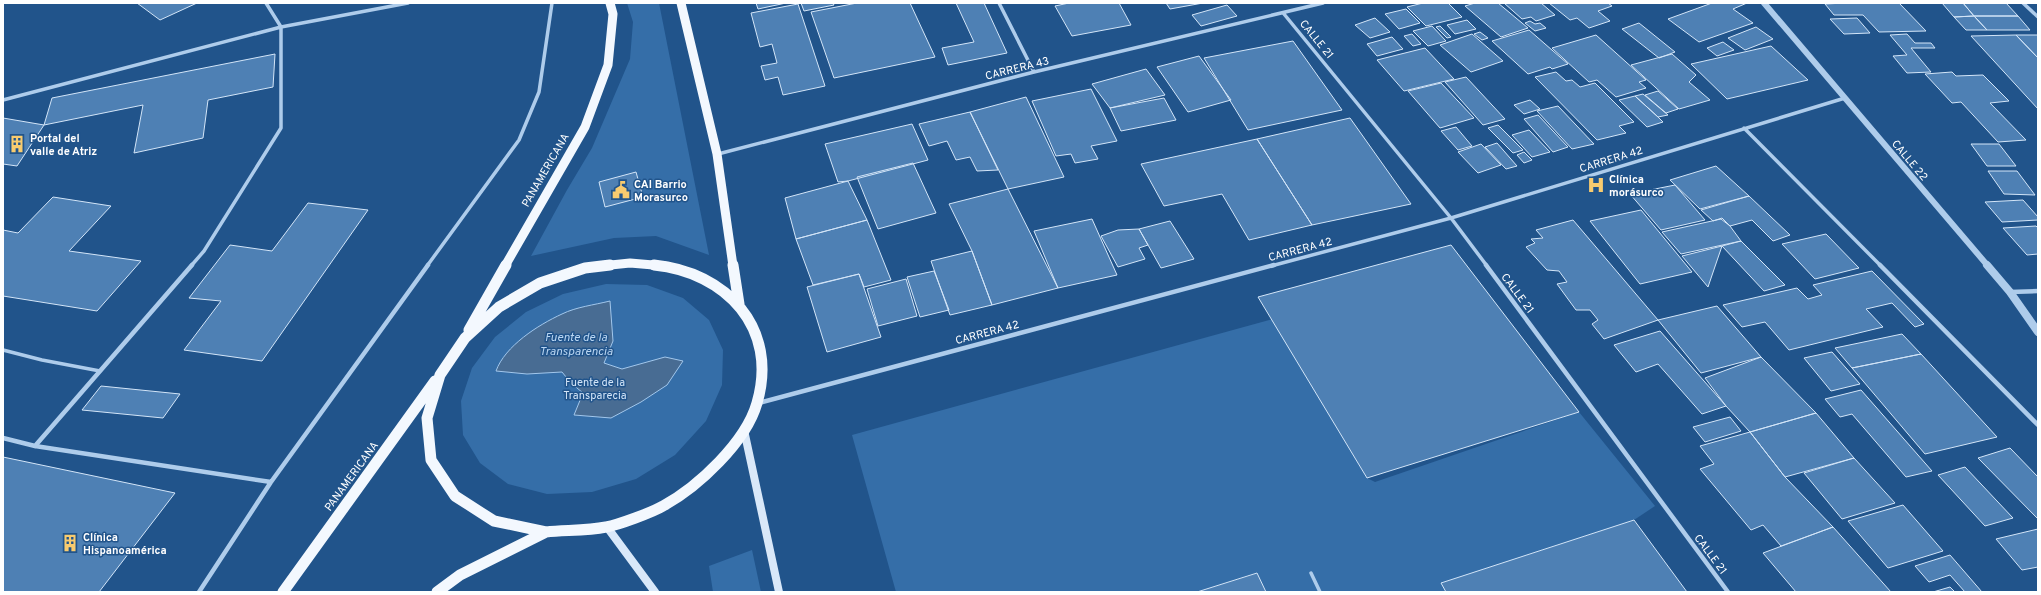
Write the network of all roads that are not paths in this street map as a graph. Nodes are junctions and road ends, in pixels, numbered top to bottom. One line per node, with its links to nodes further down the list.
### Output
1 (266, 3): 12 (street)
2 (408, 3): 12 (street)
3 (552, 3): 32 (street)
4 (610, 3): 23 (main road, PANAMERICANA)
5 (681, 3): 17 (main road)
6 (999, 3): 13 (street)
7 (1323, 3): 10 (street, CARRERA 43)
8 (1764, 3): 14 (street, CALLE 22)
9 (2023, 3): 11 (street)
10 (1284, 14): 13 (street, CARRERA 43); 18 (street, CALLE 21)
11 (2038, 16)
12 (281, 27): 15 (street); 25 (street)
13 (1034, 72): 17 (street, CARRERA 43)
14 (1845, 98): 16 (street, CARRERA 42); 20 (street, CALLE 22)
15 (3, 100)
16 (1744, 128): 18 (street, CARRERA 42); 28 (street)
17 (717, 154): 21 (main road)
18 (1451, 218): 27 (street, CARRERA 42); 42 (street, CALLE 21)
19 (2038, 291): 20 (street)
20 (2010, 292): 22 (street, CALLE 22)
21 (739, 304): 23 (main road); 27 (main road)
22 (2038, 332)
23 (465, 338): 26 (main road)
24 (3, 350): 25 (lane)
25 (100, 372): 31 (street)
26 (440, 375): 34 (main road); 37 (main road, PANAMERICANA)
27 (756, 403): 29 (main road)
28 (2038, 425)
29 (744, 430): 33 (main road); 40 (main road)
30 (3, 438): 31 (street)
31 (35, 446): 32 (street)
32 (271, 482): 36 (street)
33 (607, 527): 34 (main road); 39 (main road)
34 (546, 532): 38 (main road)
35 (1311, 573): 41 (lane)
36 (200, 592)
37 (283, 592)
38 (437, 592)
39 (655, 592)
40 (779, 592)
41 (1320, 592)
42 (1728, 592)

